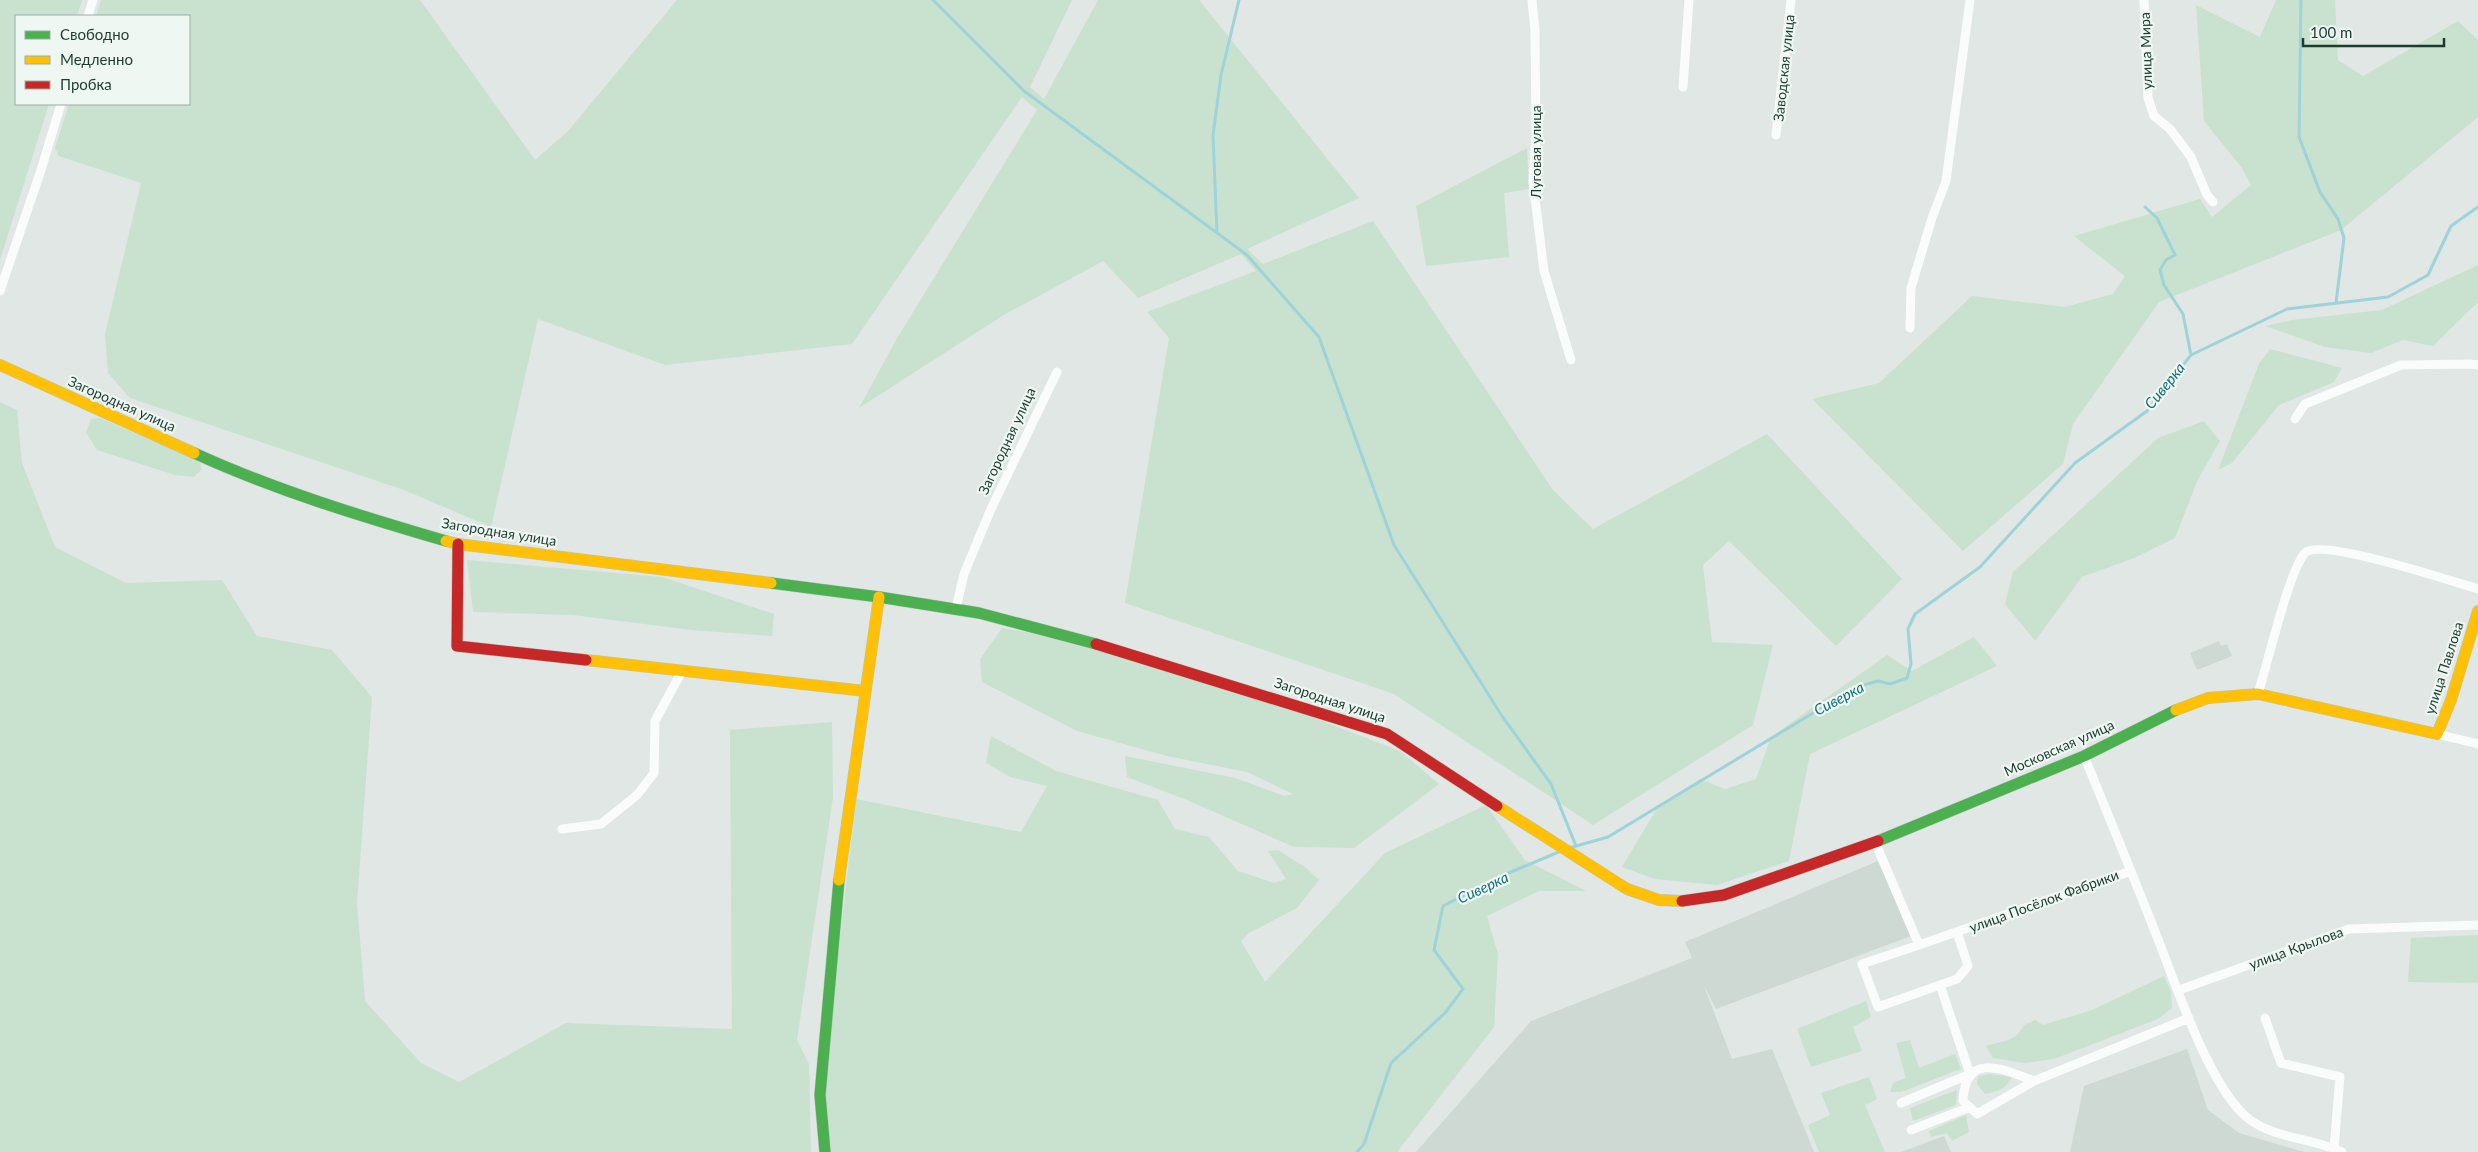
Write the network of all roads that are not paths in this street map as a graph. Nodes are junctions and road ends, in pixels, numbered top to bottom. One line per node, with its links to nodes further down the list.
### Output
1 (93, 0): 7 (street)
2 (1532, 0): 14 (street, Луговая улица)
3 (1689, 0): 8 (street)
4 (1790, 0): 10 (street, Заводская улица)
5 (1970, 0): 13 (street)
6 (2144, 0): 11 (street, улица Мира)
7 (88, 15)
8 (1683, 87)
9 (60, 105): 12 (street)
10 (1776, 135)
11 (2213, 202)
12 (0, 291)
13 (1910, 328)
14 (1571, 360)
15 (2478, 366): 18 (street)
16 (4, 367): 19 (main road, Загородная улица)
17 (1057, 372): 22 (street, Загородная улица)
18 (2295, 419)
19 (458, 544): 21 (main road, Загородная улица); 24 (main road)
20 (2478, 589): 26 (street)
21 (879, 597): 22 (main road, Загородная улица); 25 (main road)
22 (956, 608): 33 (main road, Загородная улица)
23 (2478, 611): 27 (main road, улица Павлова)
24 (682, 671): 25 (main road); 30 (street)
25 (865, 691): 47 (main road)
26 (2258, 694): 27 (main road, Московская улица); 29 (main road, Московская улица)
27 (2437, 734): 28 (street, Московская улица)
28 (2478, 744)
29 (2084, 756): 31 (main road, Московская улица); 32 (street, улица Посёлок Фабрики)
30 (562, 829)
31 (1875, 842): 33 (main road, Московская улица); 36 (street)
32 (2131, 870): 35 (street, улица Посёлок Фабрики); 38 (street, улица Посёлок Фабрики)
33 (1659, 900)
34 (2478, 925): 38 (street, улица Крылова)
35 (1957, 932): 36 (street, улица Посёлок Фабрики); 37 (street, улица Посёлок Фабрики)
36 (1920, 945): 37 (street, улица Посёлок Фабрики)
37 (1940, 985): 41 (street)
38 (2179, 990): 39 (street, улица Посёлок Фабрики)
39 (2189, 1018): 42 (street); 46 (street, улица Посёлок Фабрики)
40 (2264, 1018): 46 (street)
41 (1970, 1074): 42 (street); 43 (street); 44 (street)
42 (2034, 1081): 44 (street)
43 (1901, 1103)
44 (1970, 1107): 45 (street)
45 (1911, 1130)
46 (2338, 1150)
47 (825, 1152)

